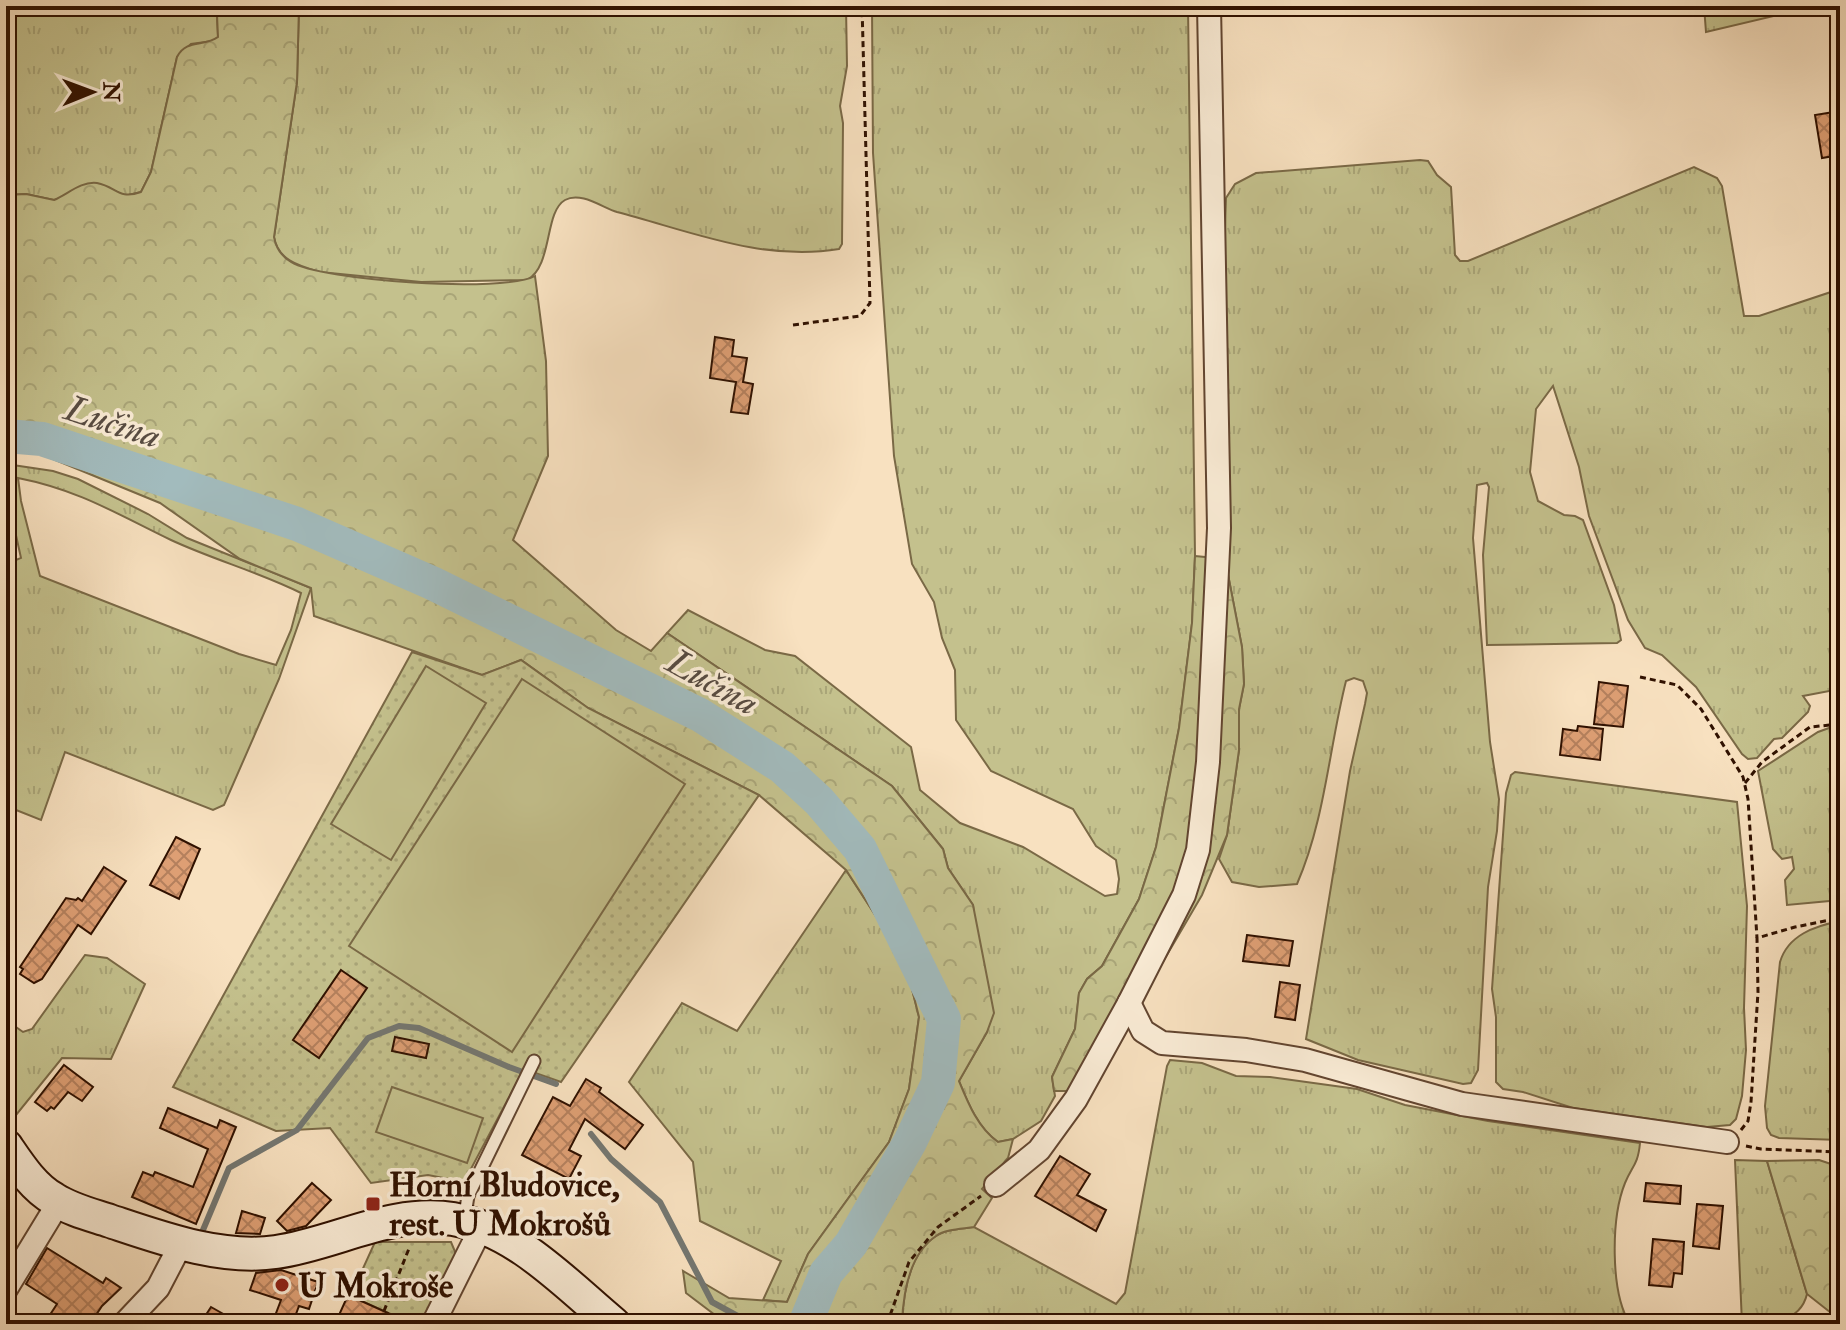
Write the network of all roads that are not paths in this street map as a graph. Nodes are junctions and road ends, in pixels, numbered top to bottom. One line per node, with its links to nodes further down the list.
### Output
1 (1209, 6): 2 (street)
2 (1129, 1003): 4 (street); 6 (street)
3 (532, 1065): 8 (lane)
4 (1727, 1142)
5 (6, 1146): 7 (street)
6 (996, 1185)
7 (59, 1202): 9 (street); 10 (street)
8 (473, 1225): 9 (street); 12 (street); 13 (street)
9 (182, 1242): 11 (street)
10 (6, 1289)
11 (124, 1324)
12 (433, 1324)
13 (614, 1324)

